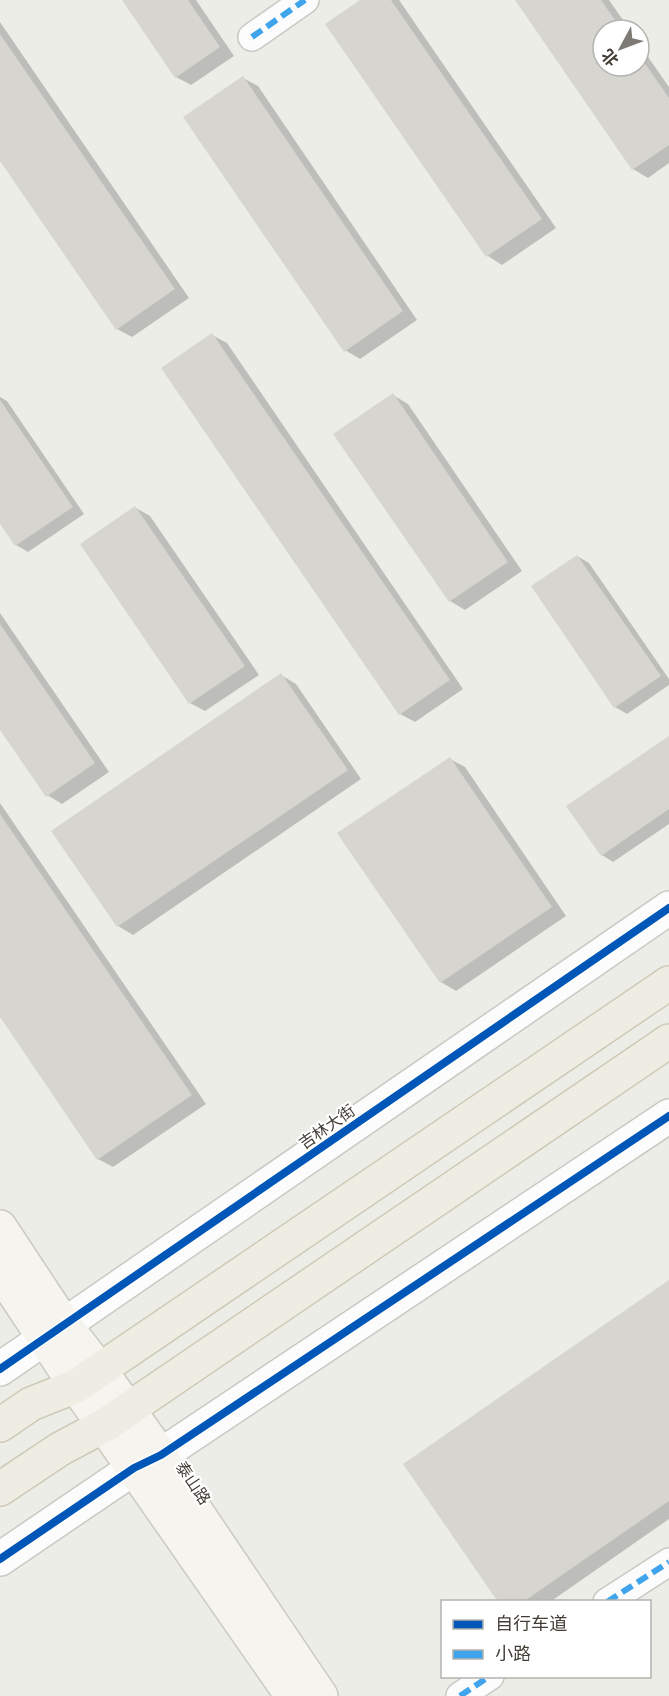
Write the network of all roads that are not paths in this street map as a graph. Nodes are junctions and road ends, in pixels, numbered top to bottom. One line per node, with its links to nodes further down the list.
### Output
1 (305, 0): 2 (street)
2 (252, 37)
3 (669, 908): 9 (street, 吉林大街)
4 (669, 983): 11 (main road)
5 (669, 1041): 12 (main road)
6 (669, 1116): 14 (street)
7 (0, 1227): 9 (main road, 泰山路)
8 (0, 1272): 9 (main road, 泰山路)
9 (54, 1331): 10 (street, 吉林大街); 11 (main road, 泰山路)
10 (0, 1368)
11 (88, 1378): 12 (main road, 泰山路); 13 (main road)
12 (116, 1417): 14 (main road, 泰山路); 15 (main road)
13 (0, 1425)
14 (147, 1462): 16 (street); 20 (main road, 泰山路); 21 (main road, 泰山路)
15 (0, 1489)
16 (0, 1559)
17 (669, 1562): 18 (street)
18 (610, 1600)
19 (488, 1678): 22 (street)
20 (292, 1696)
21 (321, 1696)
22 (460, 1696)

